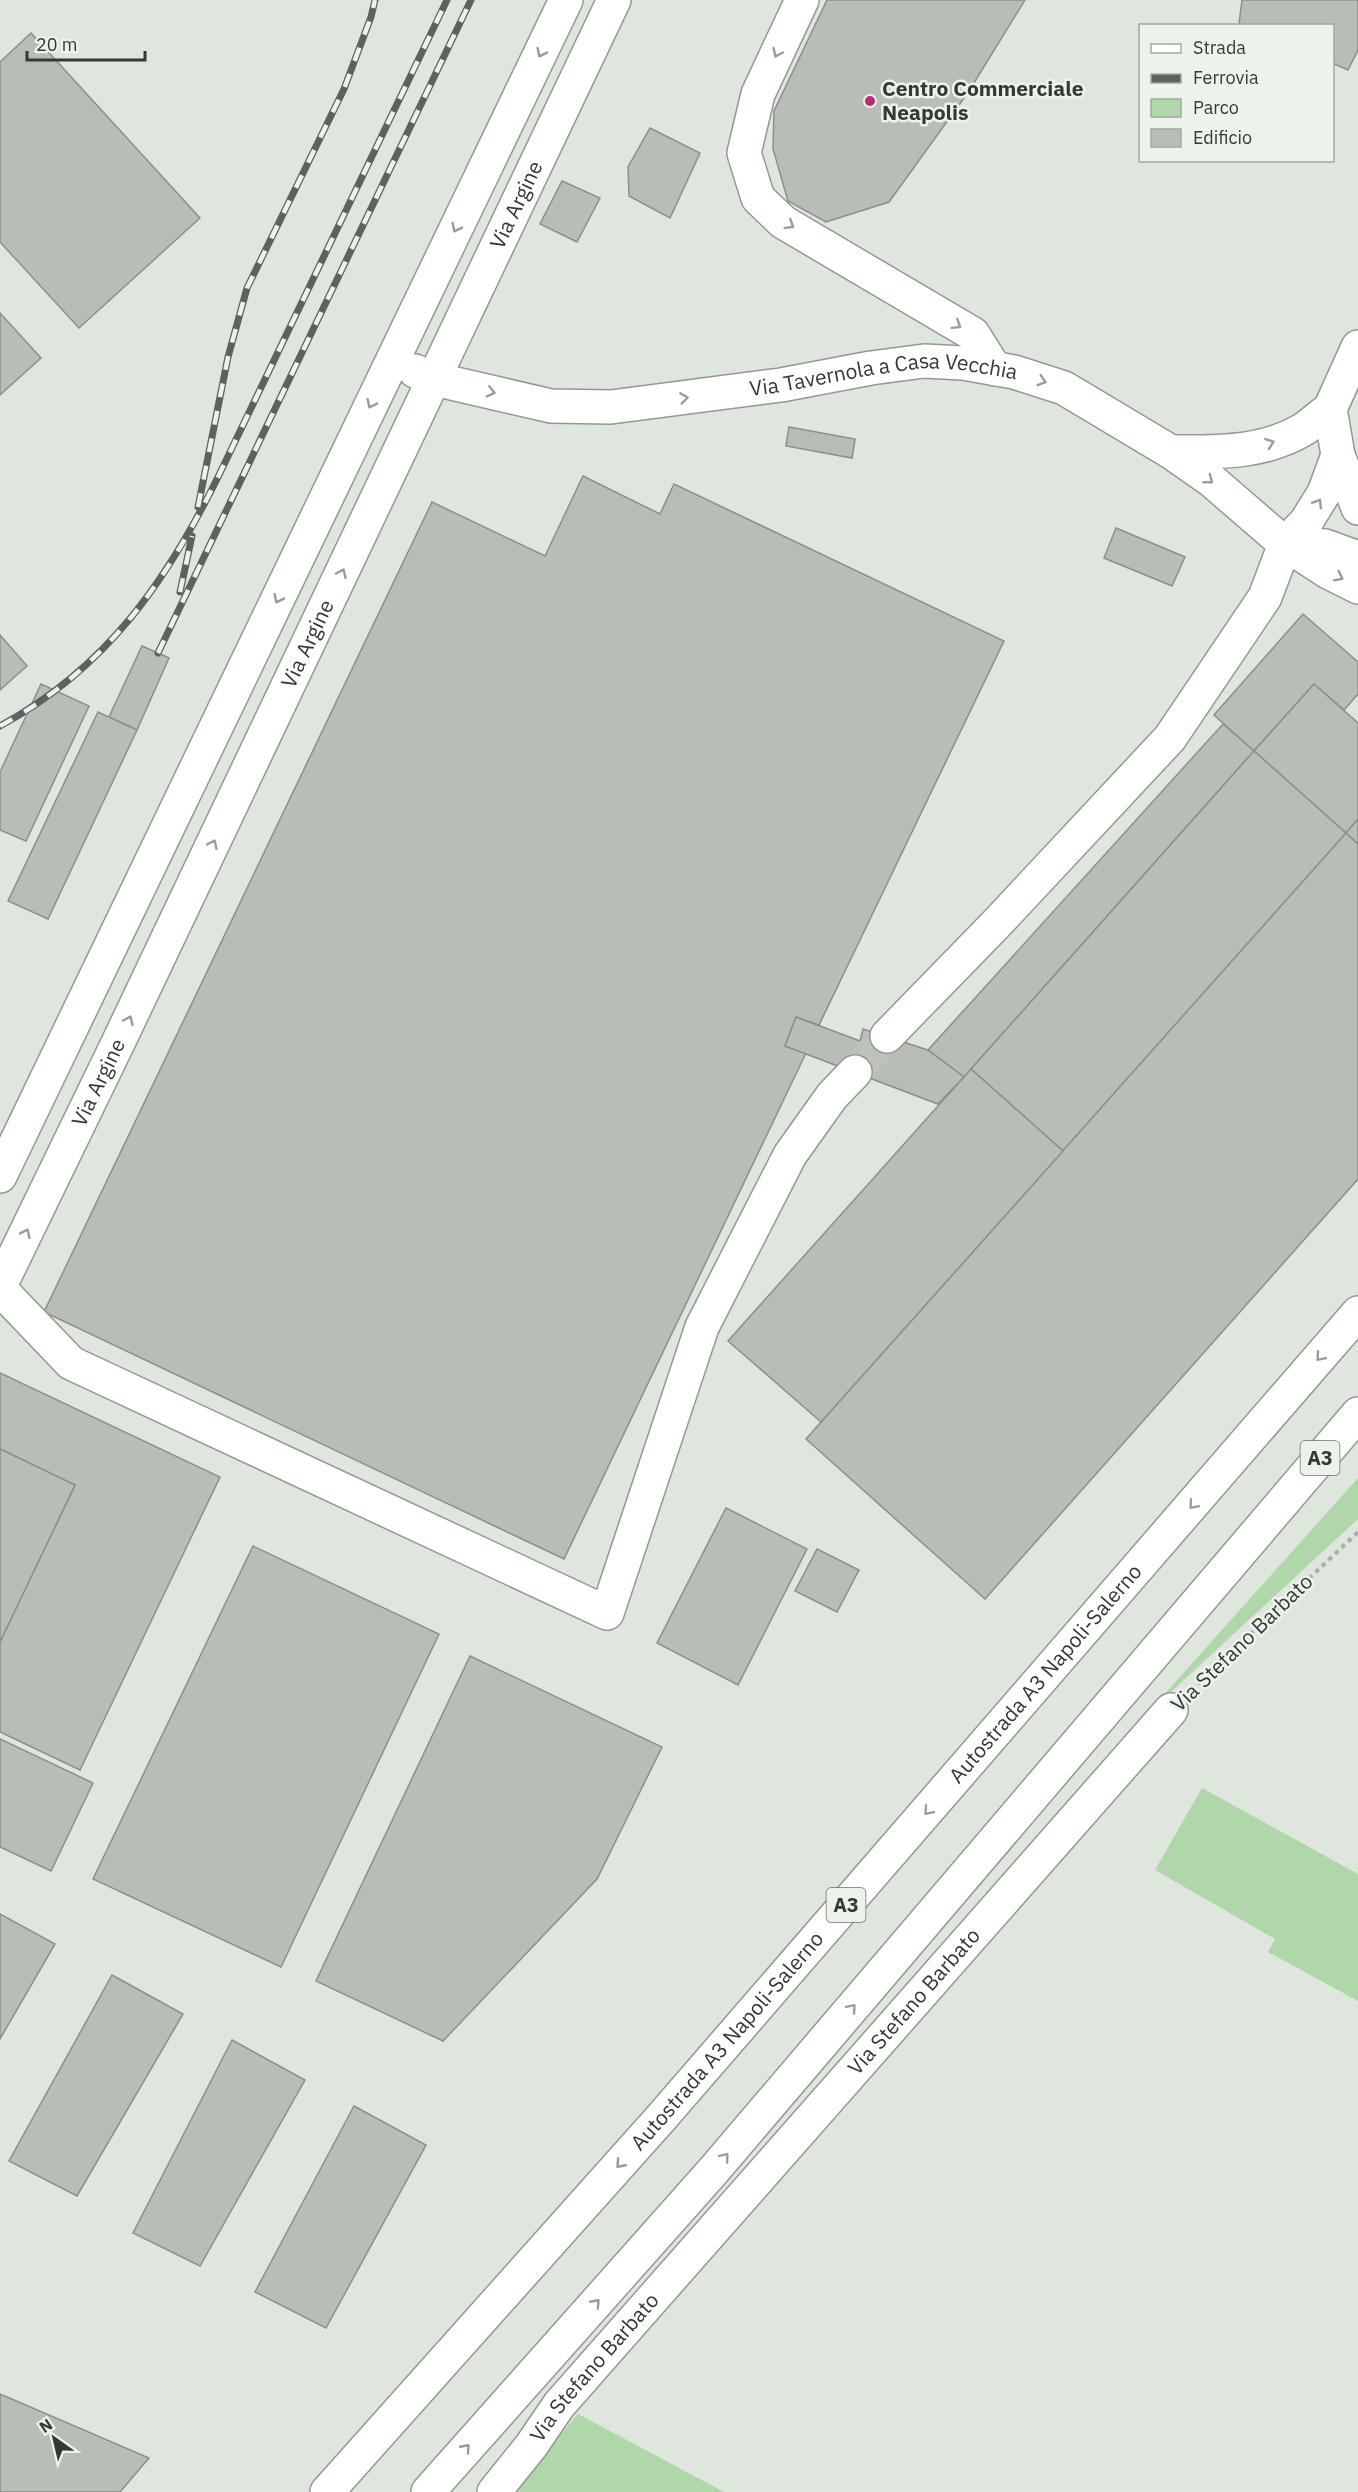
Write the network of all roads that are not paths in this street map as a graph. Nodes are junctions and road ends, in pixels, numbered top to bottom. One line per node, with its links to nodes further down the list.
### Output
1 (566, 0): 5 (main road, one-way to 5)
2 (614, 0): 7 (main road, Via Argine)
3 (802, 0): 6 (main road, one-way to 6)
4 (1358, 347): 8 (main road)
5 (391, 362): 7 (main road, Via Tavernola a Casa Vecchia); 17 (main road, one-way to 17)
6 (995, 369): 7 (main road, Via Tavernola a Casa Vecchia, one-way to 6); 9 (main road, Via Tavernola a Casa Vecchia, one-way to 9)
7 (434, 379): 18 (main road, Via Argine, one-way to 7)
8 (1330, 409): 9 (main road, one-way to 8); 10 (main road)
9 (1171, 452): 12 (main road, Via Tavernola a Casa Vecchia, one-way to 12)
10 (1338, 455): 11 (main road); 12 (main road, one-way to 10)
11 (1358, 508)
12 (1286, 544): 13 (main road); 14 (main road, Via Tavernola a Casa Vecchia, one-way to 14); 15 (main road)
13 (1358, 558)
14 (1358, 587)
15 (887, 1036)
16 (855, 1072): 18 (main road)
17 (0, 1176)
18 (0, 1288)
19 (1358, 1313): 24 (main road, Autostrada A3 Napoli-Salerno / A3, one-way to 24)
20 (1358, 1414): 22 (main road, A3)
21 (1358, 1430): 22 (main road)
22 (1282, 1502): 25 (main road, A3, one-way to 22)
23 (1171, 1710): 26 (main road, Via Stefano Barbato)
24 (327, 2492)
25 (428, 2492)
26 (494, 2492)

